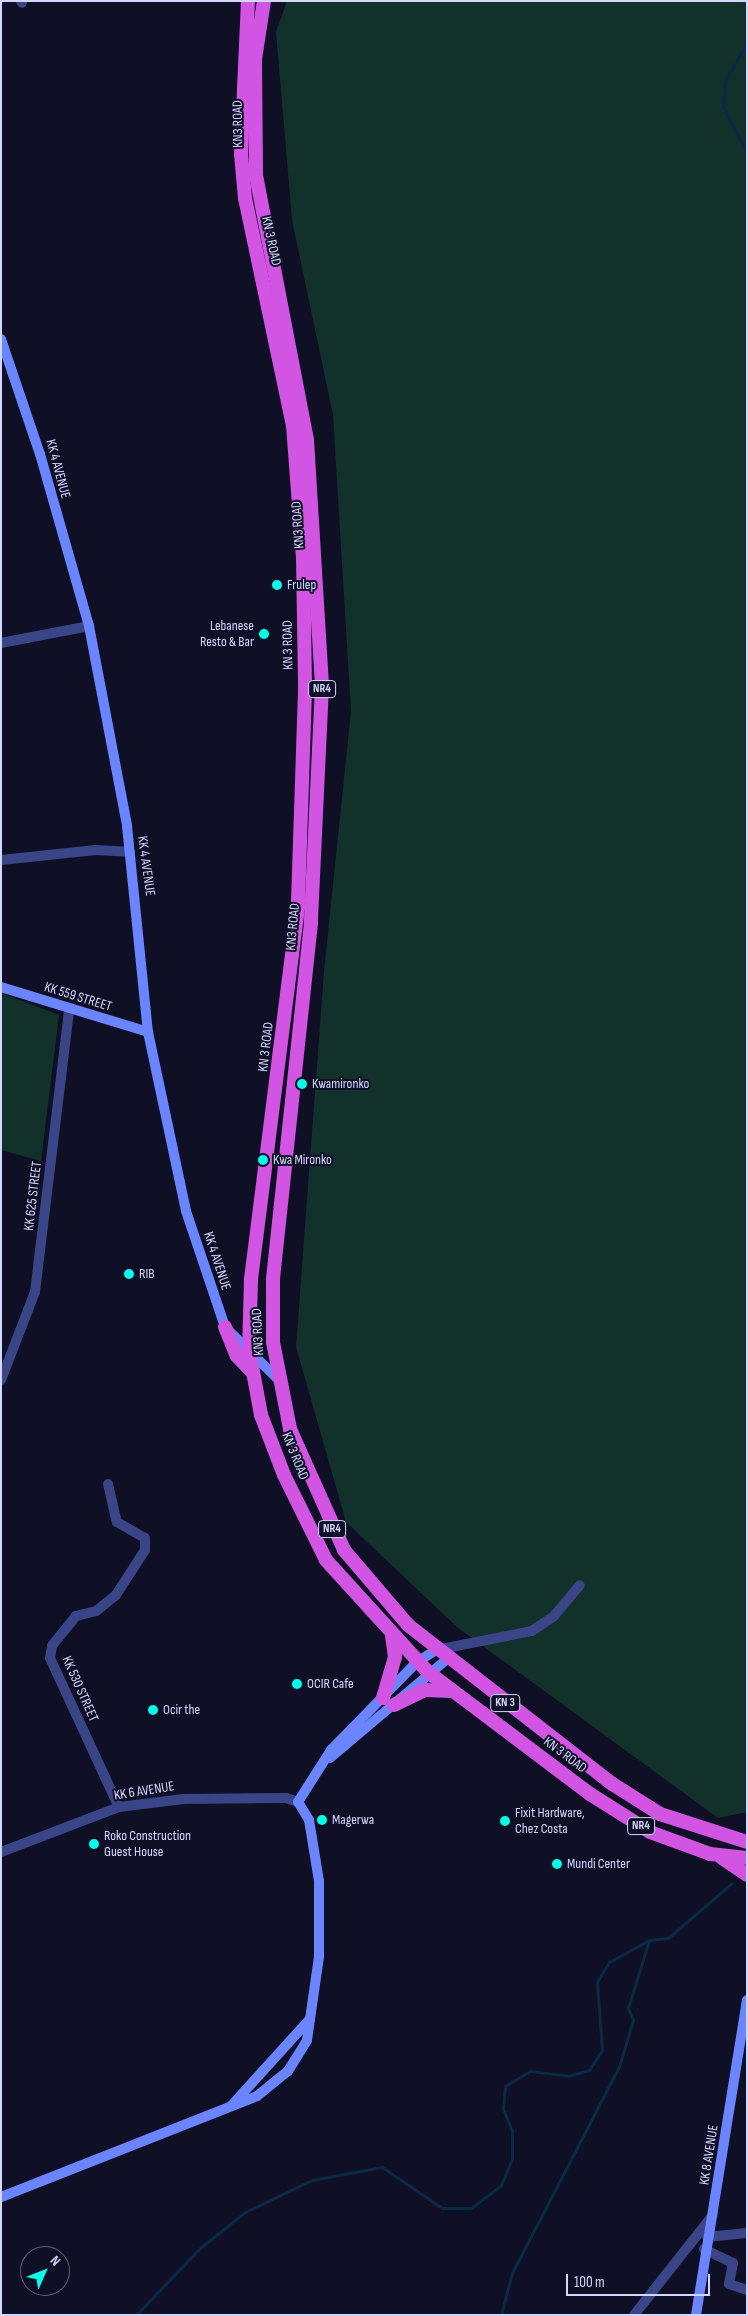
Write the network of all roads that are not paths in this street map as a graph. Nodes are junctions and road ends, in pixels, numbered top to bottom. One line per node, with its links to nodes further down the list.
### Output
1 (248, 1): 4 (highway, KN 3 ROAD / NR4)
2 (264, 1): 4 (highway, KN3 ROAD / NR4)
3 (1, 339): 5 (main road, KK 4 AVENUE)
4 (310, 556): 12 (highway, KN 3 ROAD / NR4); 16 (highway, KN3 ROAD / NR4)
5 (88, 626): 6 (street); 7 (main road, KK 4 AVENUE)
6 (1, 643)
7 (130, 852): 8 (street); 11 (main road, KK 4 AVENUE)
8 (1, 860)
9 (1, 986): 10 (main road, KK 559 STREET)
10 (69, 1009): 11 (main road, KK 559 STREET); 17 (street, KK 625 STREET)
11 (148, 1032): 13 (main road, KK 4 AVENUE)
12 (249, 1324): 13 (highway); 14 (highway, KN 3 ROAD / NR4)
13 (227, 1331): 14 (main road); 15 (highway)
14 (249, 1350): 15 (highway, KN 3 ROAD / NR4); 16 (main road)
15 (252, 1372): 20 (highway, KN 3 ROAD / NR4)
16 (278, 1379): 22 (highway, KN3 ROAD / NR4)
17 (1, 1380)
18 (108, 1484): 30 (street, KK 530 STREET)
19 (580, 1585): 21 (street)
20 (392, 1636): 24 (highway, KN 3 ROAD / NR4); 27 (highway)
21 (473, 1644): 22 (street); 23 (street)
22 (436, 1650): 23 (highway, KN3 ROAD / KN 3); 24 (main road)
23 (447, 1659): 25 (main road); 28 (highway, KN3 ROAD / KN 3)
24 (417, 1662): 25 (highway, KN 3 ROAD / NR4); 27 (main road)
25 (428, 1672): 26 (highway, KN 3 ROAD / NR4); 27 (main road)
26 (457, 1692): 27 (highway); 33 (highway, KN 3 ROAD / NR4)
27 (388, 1701): 29 (main road)
28 (562, 1747): 31 (highway, KN 3 ROAD / NR4)
29 (298, 1802): 30 (street, KK 6 AVENUE); 37 (main road)
30 (119, 1807): 32 (street, KK 6 AVENUE)
31 (747, 1842)
32 (1, 1852)
33 (710, 1854): 34 (highway, KN 3 ROAD / NR4); 35 (highway)
34 (747, 1858)
35 (747, 1875)
36 (747, 2000): 40 (main road, KK 8 AVENUE)
37 (310, 2019): 38 (main road); 38 (main road)
38 (230, 2107): 39 (main road)
39 (1, 2197)
40 (713, 2215): 42 (main road, KK 8 AVENUE); 45 (street)
41 (747, 2233): 42 (street)
42 (707, 2237): 43 (main road, KK 8 AVENUE)
43 (704, 2249): 44 (street); 46 (main road, KK 8 AVENUE)
44 (747, 2290)
45 (634, 2315)
46 (696, 2315)

